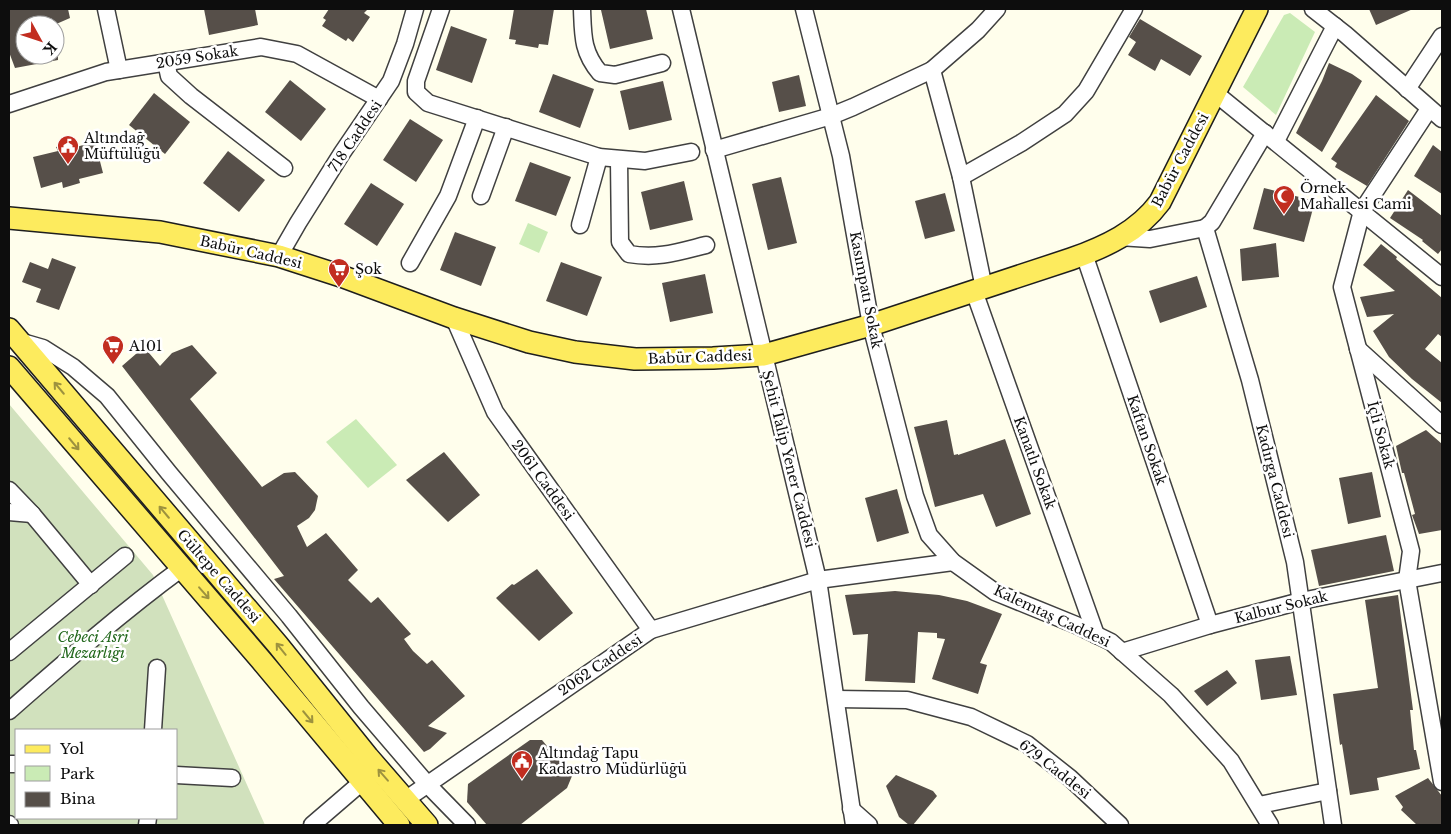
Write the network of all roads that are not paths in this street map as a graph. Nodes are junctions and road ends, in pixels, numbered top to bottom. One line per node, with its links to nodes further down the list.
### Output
1 (106, 9): 15 (street)
2 (415, 9): 19 (street, 718 Caddesi)
3 (441, 9): 23 (street)
4 (582, 9): 14 (street)
5 (681, 9): 27 (street, Şehit Talip Yener Caddesi)
6 (804, 9): 22 (street, Kasımpatı Sokak)
7 (997, 9): 16 (street)
8 (1134, 9): 32 (street)
9 (1256, 9): 18 (main road, Babür Caddesi)
10 (1313, 9): 11 (street)
11 (1335, 26): 17 (street); 26 (street)
12 (1442, 36): 17 (street)
13 (166, 62): 15 (street, 2059 Sokak); 19 (street, 2059 Sokak); 31 (street)
14 (662, 63)
15 (119, 70): 20 (street, 2059 Sokak)
16 (932, 70): 22 (street); 32 (street, Kanatlı Sokak)
17 (1407, 89): 21 (street)
18 (1215, 93): 26 (street); 38 (main road, Babür Caddesi)
19 (379, 99): 41 (street, 718 Caddesi)
20 (9, 104)
21 (1429, 109): 24 (street); 34 (street, İçli Sokak)
22 (831, 116): 27 (street); 46 (street, Kasımpatı Sokak)
23 (476, 118): 25 (street); 42 (street)
24 (1442, 119)
25 (506, 127): 29 (street); 33 (street)
26 (1270, 137): 34 (street); 37 (street)
27 (714, 150): 49 (street, Şehit Talip Yener Caddesi)
28 (692, 152): 30 (street)
29 (599, 157): 30 (street); 36 (street)
30 (619, 160): 39 (street)
31 (284, 168)
32 (961, 176): 44 (street, Kanatlı Sokak)
33 (481, 196)
34 (1362, 211): 43 (street); 48 (street, İçli Sokak)
35 (14, 220): 41 (main road, Babür Caddesi)
36 (580, 225)
37 (1205, 228): 38 (street); 62 (street, Kadırga Caddesi)
38 (1119, 237): 40 (main road, Babür Caddesi)
39 (706, 245)
40 (1084, 254): 44 (main road, Babür Caddesi); 63 (street, Kaftan Sokak)
41 (279, 256): 45 (main road, Babür Caddesi)
42 (410, 263)
43 (1442, 277)
44 (979, 290): 46 (main road, Babür Caddesi); 65 (street, Kanatlı Sokak)
45 (454, 318): 49 (main road, Babür Caddesi); 64 (street, 2061 Caddesi)
46 (872, 325): 49 (main road, Babür Caddesi); 56 (street, Kasımpatı Sokak)
47 (14, 335): 76 (street); 78 (main road, Gültepe Caddesi, one-way to 47)
48 (1358, 349): 51 (street); 60 (street, İçli Sokak)
49 (764, 355): 59 (street, Şehit Talip Yener Caddesi)
50 (9, 367): 57 (main road, Gültepe Caddesi, one-way to 57)
51 (1442, 425)
52 (9, 490): 54 (street)
53 (9, 512): 54 (street)
54 (32, 514): 61 (street)
55 (125, 556): 61 (street)
56 (953, 562): 59 (street); 65 (street, Kalemtaş Caddesi)
57 (182, 568): 70 (street); 74 (main road, Gültepe Caddesi, one-way to 74)
58 (1442, 573): 60 (street, Kalbur Sokak)
59 (818, 580): 64 (street, 2062 Caddesi); 69 (street, Şehit Talip Yener Caddesi)
60 (1407, 580): 62 (street, Kalbur Sokak); 75 (street, İçli Sokak)
61 (91, 585): 66 (street)
62 (1301, 601): 63 (street, Kalbur Sokak); 77 (street, Kadırga Caddesi)
63 (1210, 625): 67 (street, Kalbur Sokak)
64 (651, 630): 76 (street, 2062 Caddesi)
65 (1096, 635): 67 (street, Kalemtaş Caddesi)
66 (9, 652)
67 (1122, 652): 79 (street, Kalemtaş Caddesi)
68 (157, 668): 71 (street)
69 (836, 698): 80 (street, Şehit Talip Yener Caddesi); 86 (street, 679 Caddesi)
70 (9, 710)
71 (153, 729)
72 (178, 775): 73 (street)
73 (232, 778)
74 (362, 782): 81 (street); 82 (main road, Gültepe Caddesi)
75 (1442, 782)
76 (426, 784): 78 (street, 2062 Caddesi); 84 (street)
77 (1328, 790): 79 (street); 88 (street, Kadırga Caddesi)
78 (405, 800): 83 (main road, Gültepe Caddesi)
79 (1259, 805): 87 (street, Kalemtaş Caddesi)
80 (853, 817): 85 (street)
81 (312, 825)
82 (399, 825)
83 (427, 825)
84 (467, 825)
85 (869, 825)
86 (1120, 825)
87 (1270, 825)
88 (1333, 825)

